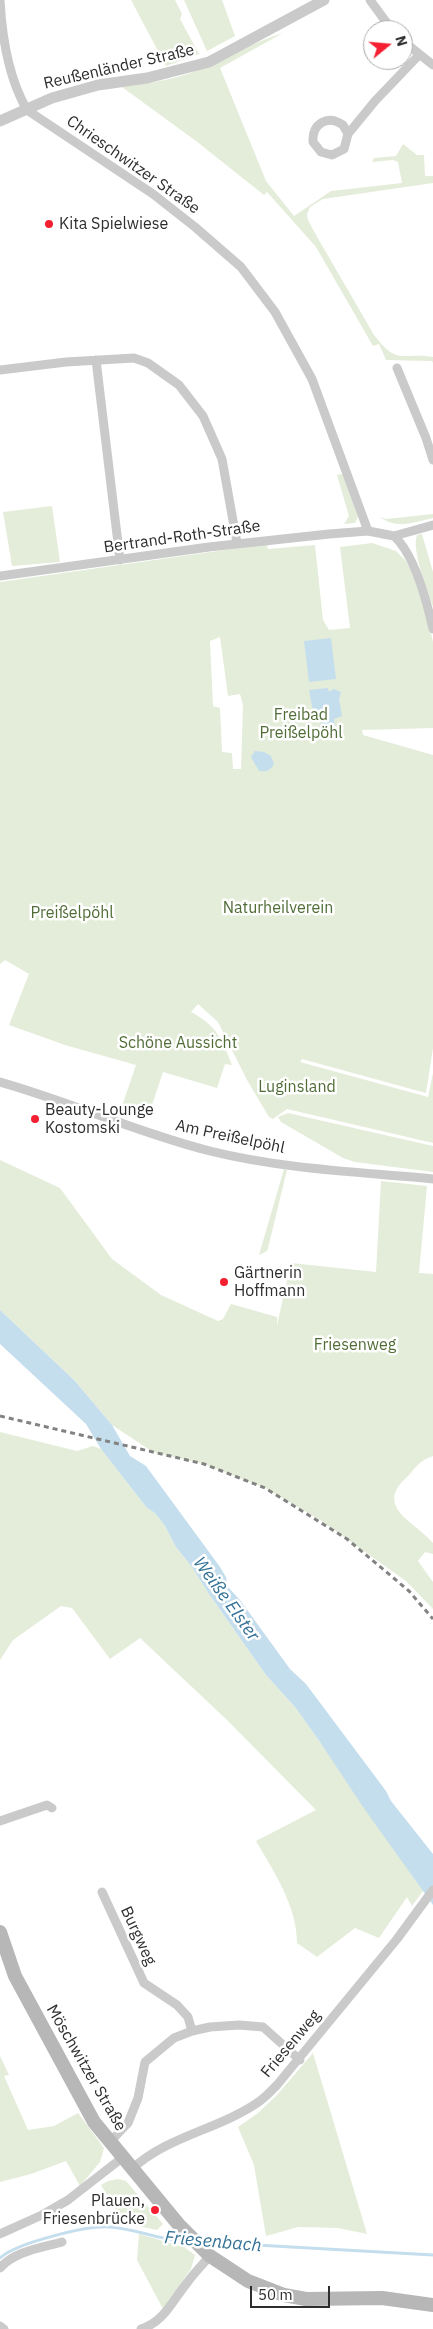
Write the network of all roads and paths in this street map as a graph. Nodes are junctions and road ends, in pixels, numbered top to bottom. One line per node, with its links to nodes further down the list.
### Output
1 (0, 0): 8 (street, Chrieschwitzer Straße)
2 (324, 0): 8 (street, Reußenländer Straße)
3 (370, 0): 4 (street)
4 (385, 20)
5 (413, 49): 6 (street)
6 (419, 54): 7 (street); 10 (street)
7 (433, 65)
8 (27, 110): 9 (street, Reußenländer Straße); 16 (street, Chrieschwitzer Straße)
9 (0, 121)
10 (348, 134): 10 (street)
11 (96, 360): 13 (street); 18 (street); 19 (street)
12 (397, 368): 14 (street)
13 (0, 370)
14 (433, 460)
15 (433, 525): 17 (street)
16 (368, 531): 17 (street, Bertrand-Roth-Straße); 18 (street, Bertrand-Roth-Straße)
17 (394, 536): 22 (street)
18 (237, 544): 19 (street, Bertrand-Roth-Straße)
19 (120, 560): 21 (street, Bertrand-Roth-Straße)
20 (0, 569): 21 (street)
21 (0, 576)
22 (433, 629)
23 (0, 1082): 24 (street, Am Preißelpöhl)
24 (433, 1179)
25 (52, 1808): 26 (street)
26 (0, 1822)
27 (433, 1890): 31 (street, Friesenweg)
28 (102, 1892): 30 (street, Burgweg)
29 (0, 1932): 32 (main road, Möschwitzer Straße)
30 (192, 2031): 31 (street); 32 (street)
31 (300, 2060): 34 (street, Friesenweg)
32 (109, 2143): 33 (main road, Möschwitzer Straße)
33 (122, 2158): 34 (main road, Möschwitzer Straße); 35 (street)
34 (132, 2169): 37 (main road, Möschwitzer Straße)
35 (0, 2234)
36 (62, 2242): 38 (street)
37 (208, 2254): 39 (main road, Möschwitzer Straße); 42 (street)
38 (0, 2268)
39 (433, 2305)
40 (0, 2326): 41 (street)
41 (4, 2329)
42 (141, 2329)

